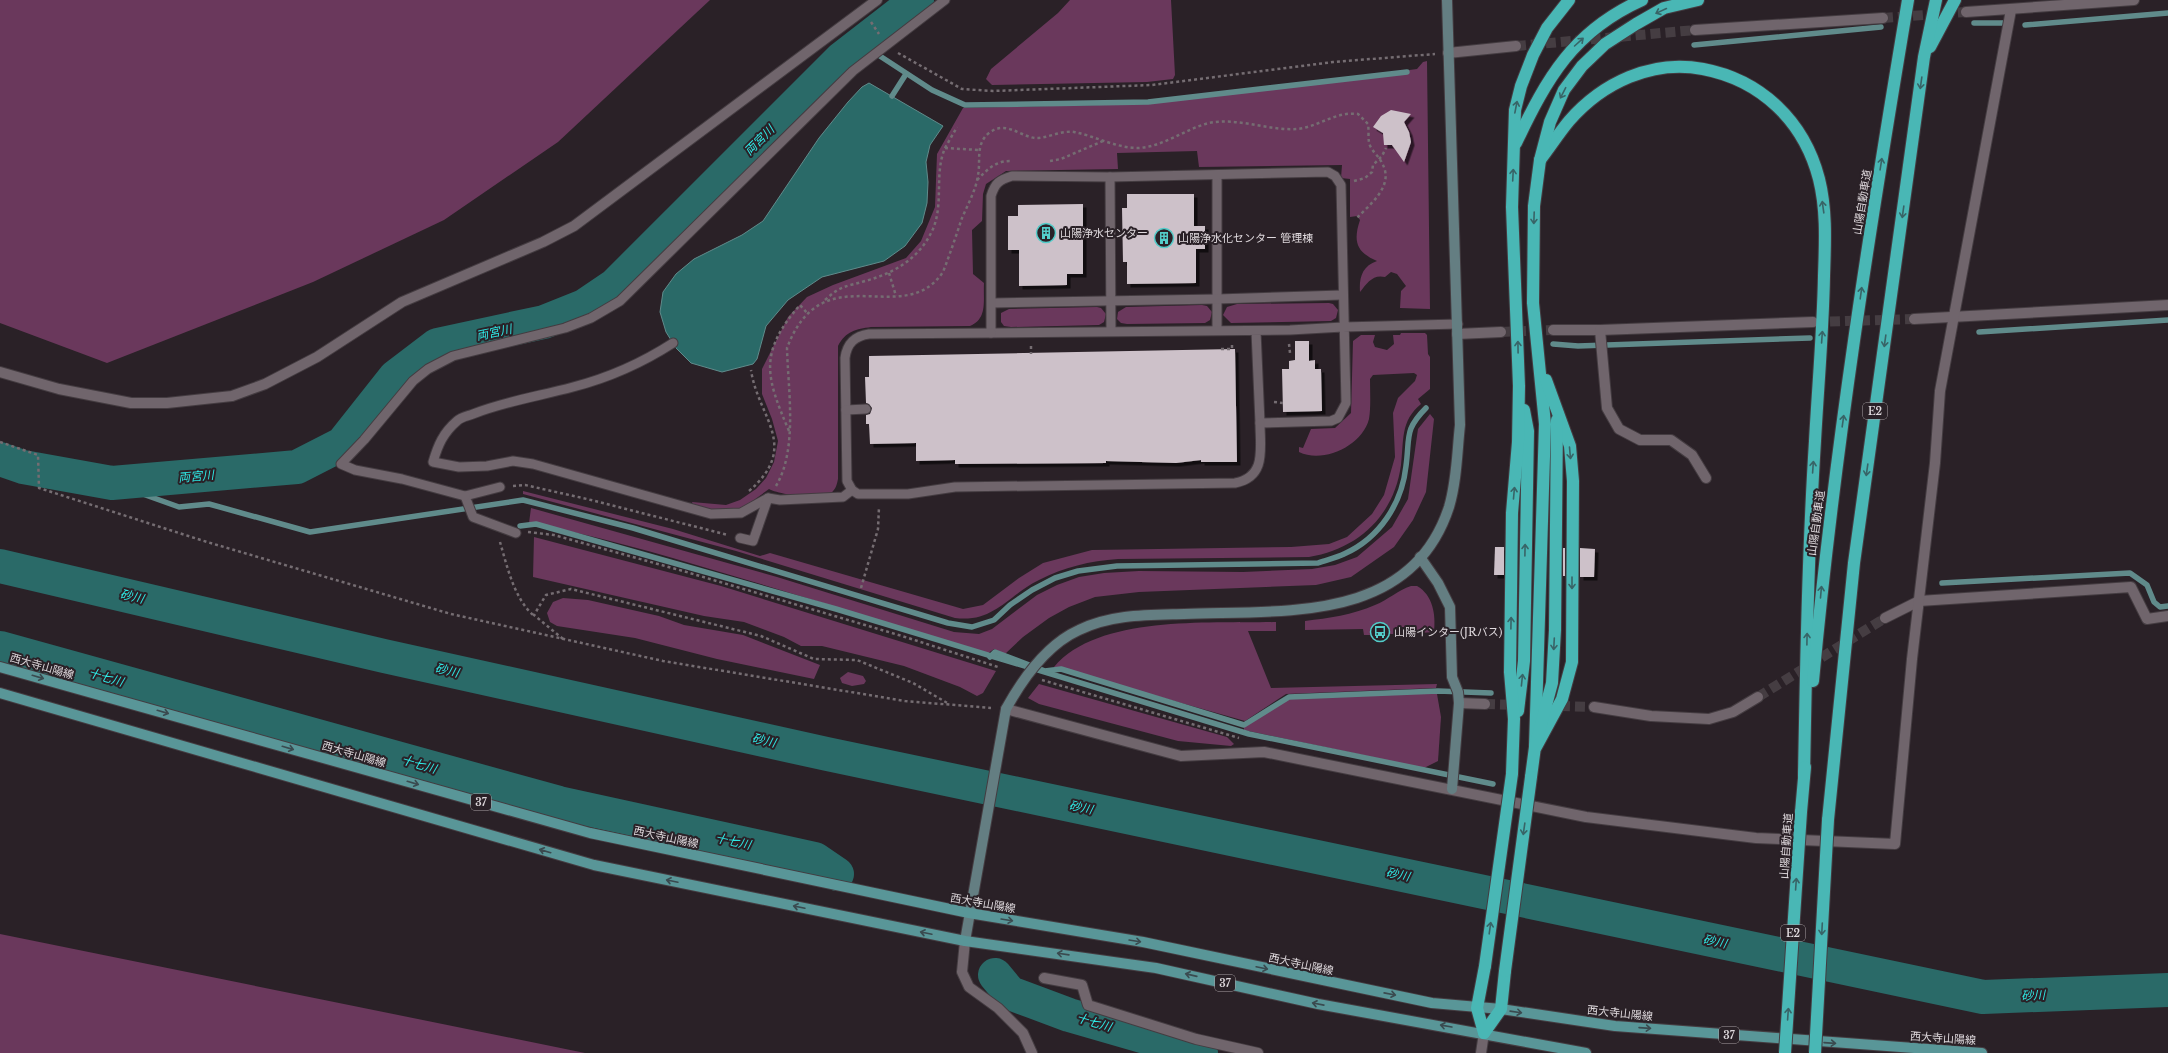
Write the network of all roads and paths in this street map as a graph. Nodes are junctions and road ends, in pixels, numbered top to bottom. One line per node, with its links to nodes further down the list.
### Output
1 (877, 0): 63 (street)
2 (945, 0): 16 (lane)
3 (1448, 0): 18 (street)
4 (1569, 0): 22 (highway, one-way to 4)
5 (1642, 0): 22 (highway, one-way to 5)
6 (1698, 0): 27 (highway, one-way to 27)
7 (2134, 0): 11 (street)
8 (1907, 2): 101 (highway, 山陽自動車道 / E2, one-way to 8)
9 (1935, 2): 19 (highway, E2)
10 (1954, 2): 19 (highway)
11 (2011, 10): 12 (street); 44 (street)
12 (1966, 12)
13 (1883, 18): 15 (street)
14 (871, 22): 16 (path)
15 (1695, 30)
16 (886, 43): 18 (path); 77 (lane)
17 (1516, 46): 18 (street)
18 (1448, 53): 48 (street)
19 (1924, 57): 114 (highway, E2, one-way to 114, bridge)
20 (957, 127): 23 (path)
21 (1104, 141): 25 (path); 26 (path); 29 (path)
22 (1515, 146): 106 (highway, one-way to 22, bridge)
23 (945, 148): 25 (path); 35 (path)
24 (1386, 148): 26 (path)
25 (979, 150): 32 (path)
26 (1379, 157): 33 (path); 34 (path)
27 (1540, 160): 61 (highway, one-way to 61); 101 (highway, one-way to 27)
28 (1014, 161): 32 (path)
29 (1043, 163)
30 (1217, 175): 31 (lane); 36 (lane); 38 (lane)
31 (1110, 177): 40 (lane); 41 (lane)
32 (977, 180): 37 (path)
33 (1347, 181)
34 (1352, 224)
35 (889, 273): 37 (path); 39 (path)
36 (1342, 295): 38 (lane); 47 (lane)
37 (896, 296): 39 (path)
38 (1217, 300): 40 (lane); 49 (lane)
39 (824, 301): 43 (path)
40 (1110, 301): 41 (lane); 52 (lane)
41 (992, 303): 55 (lane)
42 (2168, 305): 44 (street)
43 (808, 314): 70 (path); 70 (path)
44 (1953, 316): 45 (street); 84 (street)
45 (1914, 319)
46 (1813, 322): 51 (street)
47 (1343, 327): 48 (lane); 53 (lane); 69 (lane)
48 (1458, 329): 54 (street); 82 (street)
49 (1217, 330): 52 (lane); 53 (lane)
50 (1553, 330): 51 (street)
51 (1600, 330): 72 (street)
52 (1111, 331): 55 (lane)
53 (1256, 331): 69 (lane)
54 (1501, 332)
55 (991, 333): 68 (lane)
56 (673, 343): 78 (lane)
57 (1289, 348): 58 (path)
58 (1295, 348)
59 (1221, 349): 60 (path)
60 (1232, 349)
61 (1540, 363): 67 (highway); 100 (highway)
62 (751, 370): 75 (path)
63 (0, 372)
64 (1274, 402): 65 (path)
65 (1283, 403)
66 (866, 409): 68 (lane)
67 (1556, 409): 100 (highway, one-way to 100); 100 (highway, one-way to 100)
68 (846, 410): 74 (lane)
69 (1260, 423): 76 (lane)
70 (789, 432): 78 (path)
71 (0, 442): 88 (path)
72 (1706, 478)
73 (500, 487): 77 (lane); 81 (path)
74 (852, 490): 76 (lane); 78 (lane)
75 (744, 494)
76 (879, 494): 83 (path)
77 (465, 496): 79 (lane)
78 (768, 498): 81 (lane)
79 (496, 526): 80 (lane); 85 (path)
80 (516, 533): 90 (path)
81 (740, 538)
82 (1420, 557): 94 (street); 98 (street)
83 (861, 588)
84 (1919, 601): 86 (street); 87 (street); 102 (street)
85 (534, 615): 88 (path); 96 (path)
86 (2168, 616)
87 (1885, 618)
88 (563, 639): 96 (path)
89 (0, 666): 103 (main road, 西大寺山陽線 / 37, one-way to 103)
90 (998, 667)
91 (1042, 680): 99 (path)
92 (0, 693): 104 (main road, 37, one-way to 92)
93 (1758, 697): 97 (street)
94 (1459, 703): 95 (street); 102 (street)
95 (1485, 704)
96 (951, 705): 98 (path)
97 (1594, 708)
98 (1006, 709): 102 (street); 103 (street)
99 (1242, 739)
100 (1535, 747): 107 (highway, one-way to 107, bridge)
101 (1804, 776): 113 (highway, 山陽自動車道 / E2, one-way to 101, bridge)
102 (1452, 789)
103 (969, 913): 104 (street); 106 (main road, 西大寺山陽線 / 37, one-way to 106)
104 (965, 941): 108 (main road, 37, one-way to 104); 109 (street)
105 (1044, 978): 110 (street)
106 (1477, 1008): 107 (main road, 西大寺山陽線 / 37); 108 (highway)
107 (1501, 1009): 108 (highway); 115 (main road, 西大寺山陽線 / 37, one-way to 115)
108 (1484, 1033): 111 (street); 112 (main road, 37)
109 (1032, 1053)
110 (1258, 1053)
111 (1481, 1053)
112 (1586, 1053)
113 (1785, 1053)
114 (1815, 1053)
115 (1982, 1053)

